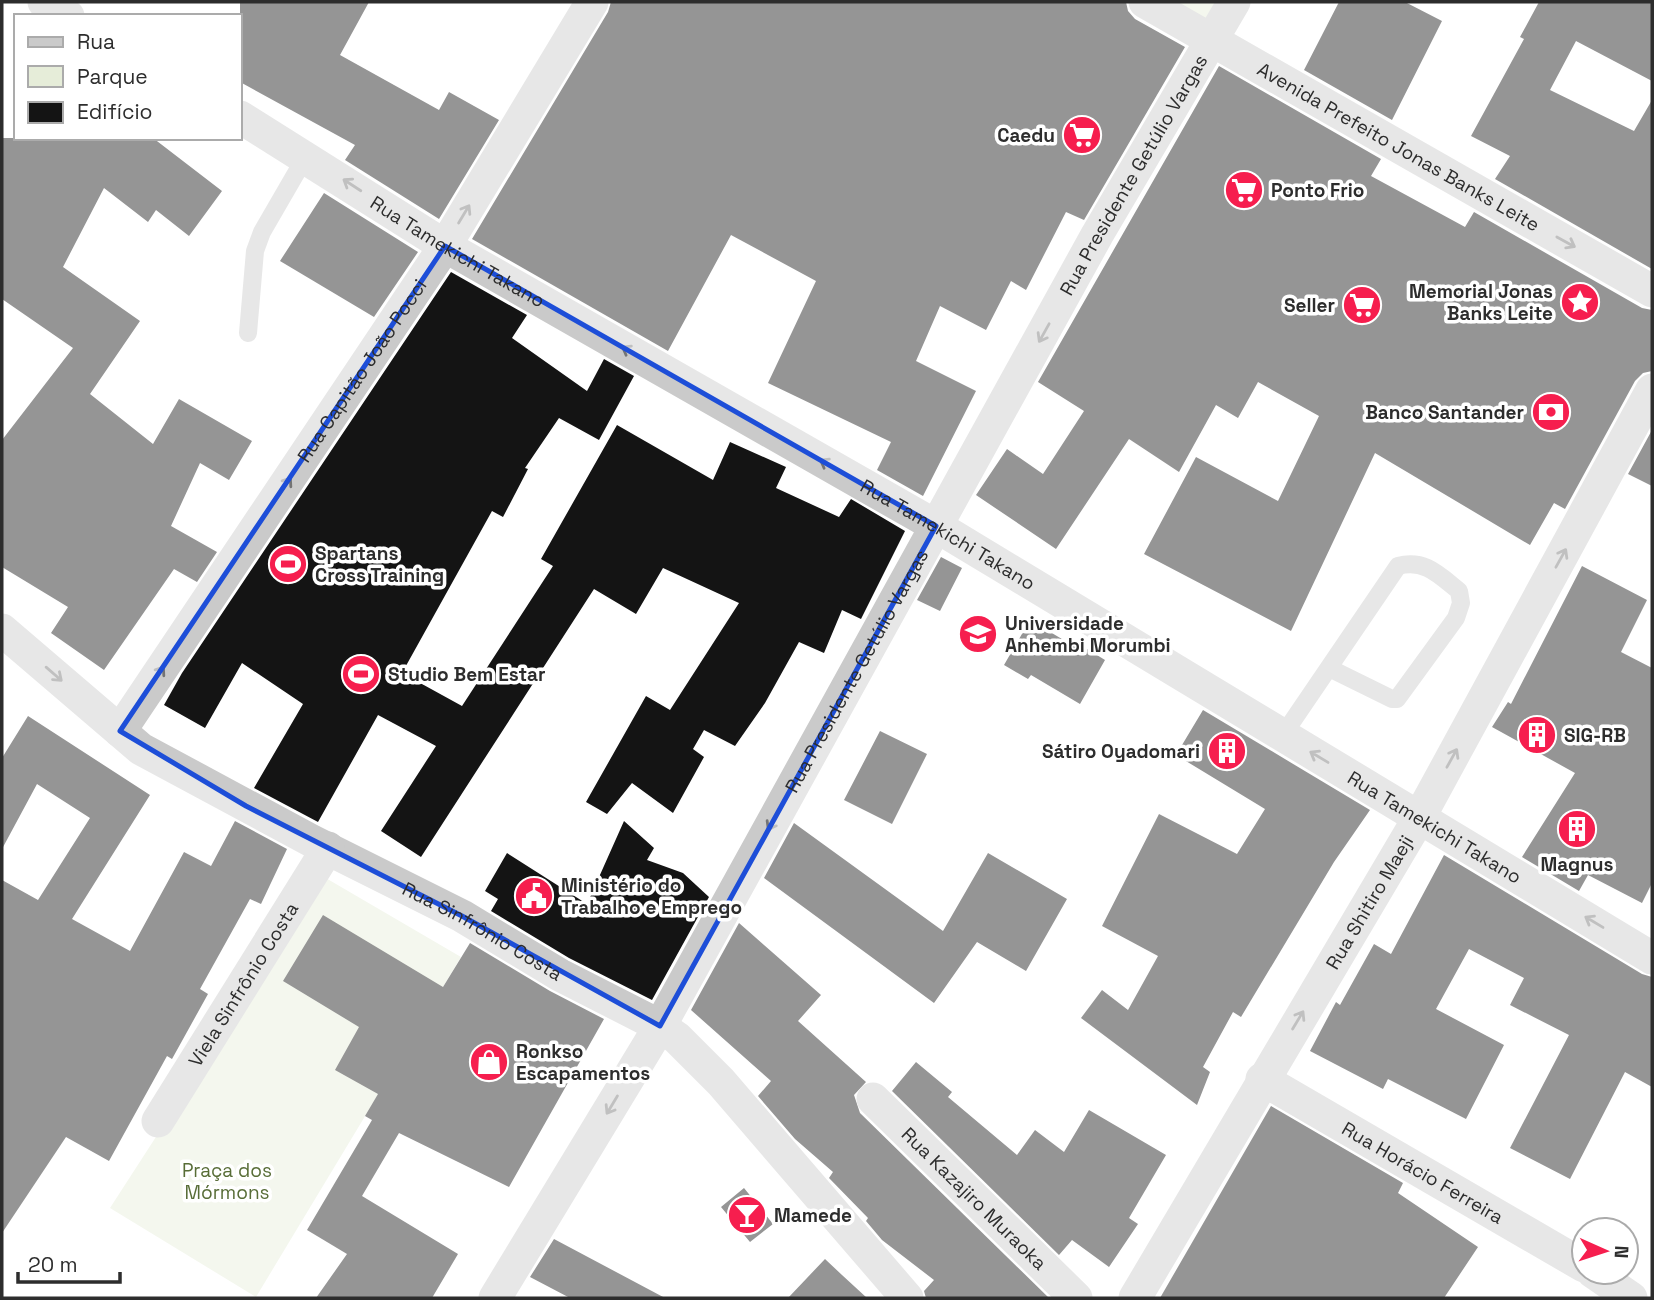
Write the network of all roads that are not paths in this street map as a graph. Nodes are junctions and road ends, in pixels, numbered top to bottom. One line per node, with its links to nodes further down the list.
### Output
1 (44, 2): 5 (street)
2 (592, 2): 9 (street, Rua Capitão João Pocci, one-way to 2)
3 (1144, 2): 6 (street, Avenida Prefeito Jonas Banks Leite)
4 (1234, 2): 6 (street, Rua Presidente Getúlio Vargas)
5 (65, 14)
6 (1212, 40): 10 (street, Avenida Prefeito Jonas Banks Leite, one-way to 10); 13 (street, Rua Presidente Getúlio Vargas, one-way to 13)
7 (242, 118): 8 (street, Rua Tamekichi Takano)
8 (306, 156): 9 (street, Rua Tamekichi Takano, one-way to 8); 11 (lane)
9 (446, 246): 13 (street, Rua Tamekichi Takano, one-way to 9); 16 (street, Rua Capitão João Pocci, one-way to 9)
10 (1652, 291)
11 (248, 333)
12 (1652, 390): 18 (street, Rua Shitiro Maeji, one-way to 12)
13 (936, 526): 17 (street, Rua Tamekichi Takano); 21 (street, Rua Presidente Getúlio Vargas, one-way to 21)
14 (2, 630): 16 (street, Rua Sinfrônio Costa, one-way to 16)
15 (1329, 668): 15 (lane); 17 (lane)
16 (120, 731): 19 (street, Rua Sinfrônio Costa)
17 (1283, 735): 18 (street, Rua Tamekichi Takano, one-way to 17)
18 (1419, 818): 20 (street, Rua Tamekichi Takano, one-way to 18); 22 (street, Rua Shitiro Maeji, one-way to 18)
19 (328, 848): 21 (street, Rua Sinfrônio Costa); 24 (street, Viela Sinfrônio Costa)
20 (1652, 958)
21 (660, 1026): 27 (street, Rua Presidente Getúlio Vargas, one-way to 27); 28 (street, Rua Sinfrônio Costa)
22 (1262, 1079): 25 (street, Rua Horácio Ferreira); 30 (street, Rua Shitiro Maeji)
23 (873, 1098): 29 (street, Rua Kazajiro Muraoka)
24 (158, 1121)
25 (1570, 1258)
26 (1613, 1286): 31 (street)
27 (495, 1298)
28 (907, 1298)
29 (1076, 1298)
30 (1135, 1298)
31 (1630, 1298)

